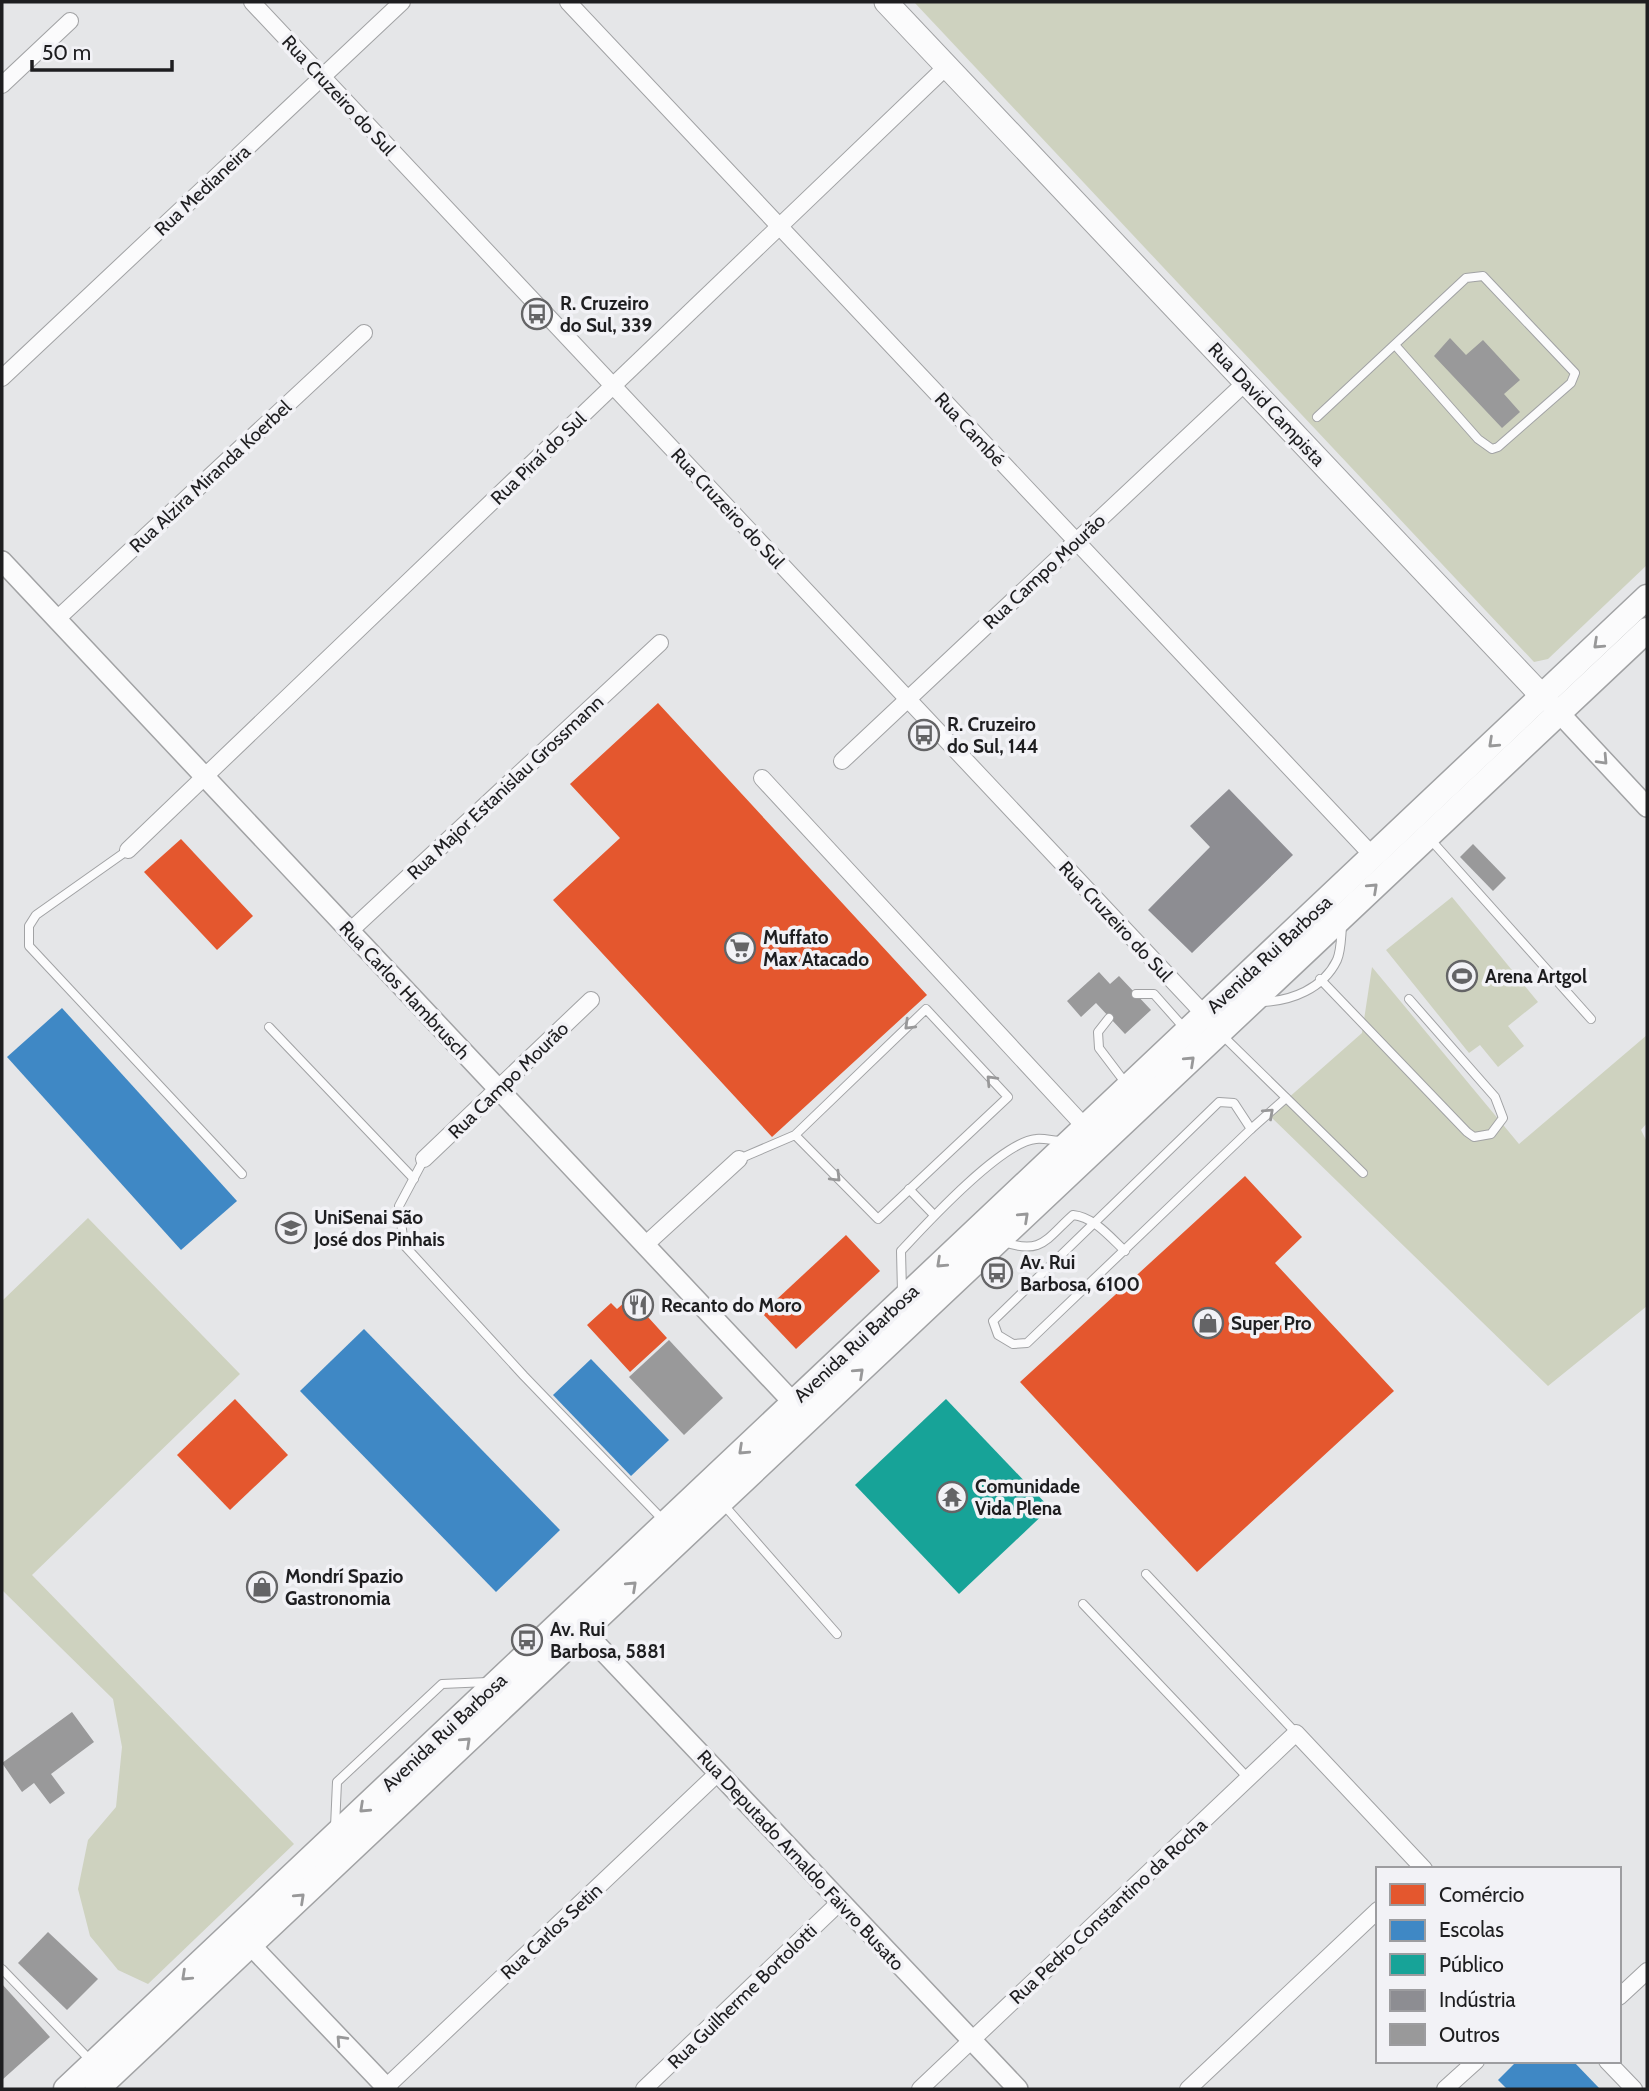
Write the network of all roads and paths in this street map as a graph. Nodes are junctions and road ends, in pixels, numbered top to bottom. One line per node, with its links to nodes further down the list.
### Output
1 (252, 2): 7 (street, Rua Cruzeiro do Sul)
2 (402, 2): 7 (street, Rua Medianeira)
3 (568, 2): 9 (street, Rua Cambé)
4 (886, 2): 6 (main road, Rua David Campista)
5 (70, 20): 8 (street)
6 (947, 66): 9 (street, Rua Piraí do Sul); 13 (main road, Rua David Campista)
7 (322, 77): 12 (street, Rua Medianeira); 14 (street, Rua Cruzeiro do Sul)
8 (2, 85)
9 (780, 227): 14 (street, Rua Piraí do Sul); 16 (street, Rua Cambé)
10 (364, 333): 19 (street, Rua Alzira Miranda Koerbel)
11 (1395, 345): 11 (lane); 15 (lane)
12 (2, 378)
13 (1246, 382): 16 (street, Rua Campo Mourão); 23 (main road, Rua David Campista)
14 (613, 386): 22 (street, Rua Cruzeiro do Sul); 25 (street, Rua Piraí do Sul)
15 (1317, 417)
16 (1076, 541): 22 (street, Rua Campo Mourão); 30 (street, Rua Cambé)
17 (2, 561): 19 (street, Rua Carlos Hambrusch)
18 (1647, 597): 23 (main road, Avenida Rui Barbosa, one-way to 23)
19 (57, 619): 25 (street, Rua Carlos Hambrusch)
20 (1647, 630): 23 (main road, Avenida Rui Barbosa)
21 (660, 642): 32 (street, Rua Major Estanislau Grossmann)
22 (908, 699): 24 (street, Rua Campo Mourão); 40 (street, Rua Cruzeiro do Sul)
23 (1551, 705): 27 (street, Rua David Campista, one-way to 27); 28 (main road, Avenida Rui Barbosa); 30 (main road, Avenida Rui Barbosa, one-way to 30)
24 (842, 761)
25 (205, 777): 29 (street, Rua Piraí do Sul); 32 (street, Rua Carlos Hambrusch)
26 (762, 778): 46 (street)
27 (1647, 807)
28 (1428, 836): 31 (main road, Avenida Rui Barbosa, one-way to 28); 39 (lane)
29 (128, 850): 51 (lane)
30 (1373, 856): 40 (main road, Avenida Rui Barbosa)
31 (1343, 917): 33 (lane); 37 (main road, Avenida Rui Barbosa)
32 (350, 931): 43 (street, Rua Carlos Hambrusch)
33 (1320, 979): 35 (lane); 37 (lane)
34 (1136, 994): 40 (lane)
35 (1409, 999)
36 (591, 1000): 43 (street, Rua Campo Mourão)
37 (1252, 1002): 40 (main road, Avenida Rui Barbosa)
38 (1109, 1018): 42 (lane)
39 (1591, 1019)
40 (1204, 1026): 42 (main road, Avenida Rui Barbosa); 44 (lane); 56 (main road, Avenida Rui Barbosa, one-way to 40)
41 (269, 1027): 52 (lane)
42 (1128, 1086): 46 (main road, Avenida Rui Barbosa)
43 (498, 1089): 48 (street, Rua Campo Mourão); 57 (street, Rua Carlos Hambrusch)
44 (1286, 1098): 45 (lane, one-way to 44); 50 (lane)
45 (1251, 1129): 55 (lane); 58 (lane)
46 (1077, 1134): 54 (lane); 59 (main road, Avenida Rui Barbosa, one-way to 59)
47 (795, 1135): 49 (lane); 53 (lane, one-way to 53); 53 (lane, one-way to 47)
48 (424, 1159): 52 (lane)
49 (739, 1159): 57 (street)
50 (1363, 1173)
51 (242, 1174)
52 (414, 1179): 62 (lane)
53 (909, 1189): 54 (lane)
54 (934, 1215): 59 (lane)
55 (1094, 1223): 56 (lane); 58 (lane); 58 (lane)
56 (999, 1240): 60 (main road, Avenida Rui Barbosa, one-way to 56)
57 (645, 1245): 60 (street, Rua Carlos Hambrusch)
58 (1125, 1251)
59 (902, 1300): 60 (main road, Avenida Rui Barbosa)
60 (801, 1411): 61 (main road, Avenida Rui Barbosa); 62 (main road, Avenida Rui Barbosa, one-way to 62)
61 (721, 1502): 65 (main road, Avenida Rui Barbosa, one-way to 61); 66 (lane)
62 (666, 1523): 67 (main road, Avenida Rui Barbosa)
63 (1146, 1574): 68 (lane)
64 (1083, 1604): 70 (lane)
65 (584, 1631): 69 (street, Rua Deputado Arnaldo Faivro Busato); 75 (main road, Avenida Rui Barbosa, one-way to 65)
66 (837, 1634)
67 (498, 1681): 71 (main road, Avenida Rui Barbosa, one-way to 71); 71 (lane)
68 (1296, 1733): 70 (street, Rua Pedro Constantino da Rocha); 72 (street)
69 (718, 1773): 73 (street, Rua Deputado Arnaldo Faivro Busato); 85 (street, Rua Carlos Setin)
70 (1248, 1778): 79 (street, Rua Pedro Constantino da Rocha)
71 (335, 1836): 75 (main road, Avenida Rui Barbosa)
72 (1422, 1867)
73 (840, 1902): 79 (street, Rua Deputado Arnaldo Faivro Busato); 86 (street, Rua Guilherme Bortolotti)
74 (1376, 1912): 89 (street)
75 (243, 1937): 80 (main road, Avenida Rui Barbosa, one-way to 80); 84 (main road, Avenida Rui Barbosa); 85 (street, one-way to 75)
76 (2, 1969): 80 (lane)
77 (1647, 1971): 78 (street)
78 (1621, 1995)
79 (971, 2040): 87 (street, Rua Pedro Constantino da Rocha); 88 (street, Rua Deputado Arnaldo Faivro Busato)
80 (93, 2063): 83 (main road, Avenida Rui Barbosa)
81 (1474, 2063): 90 (street)
82 (1609, 2063): 91 (street)
83 (66, 2089)
84 (97, 2089)
85 (386, 2089)
86 (644, 2089)
87 (920, 2089)
88 (1017, 2089)
89 (1188, 2089)
90 (1445, 2089)
91 (1634, 2089)

